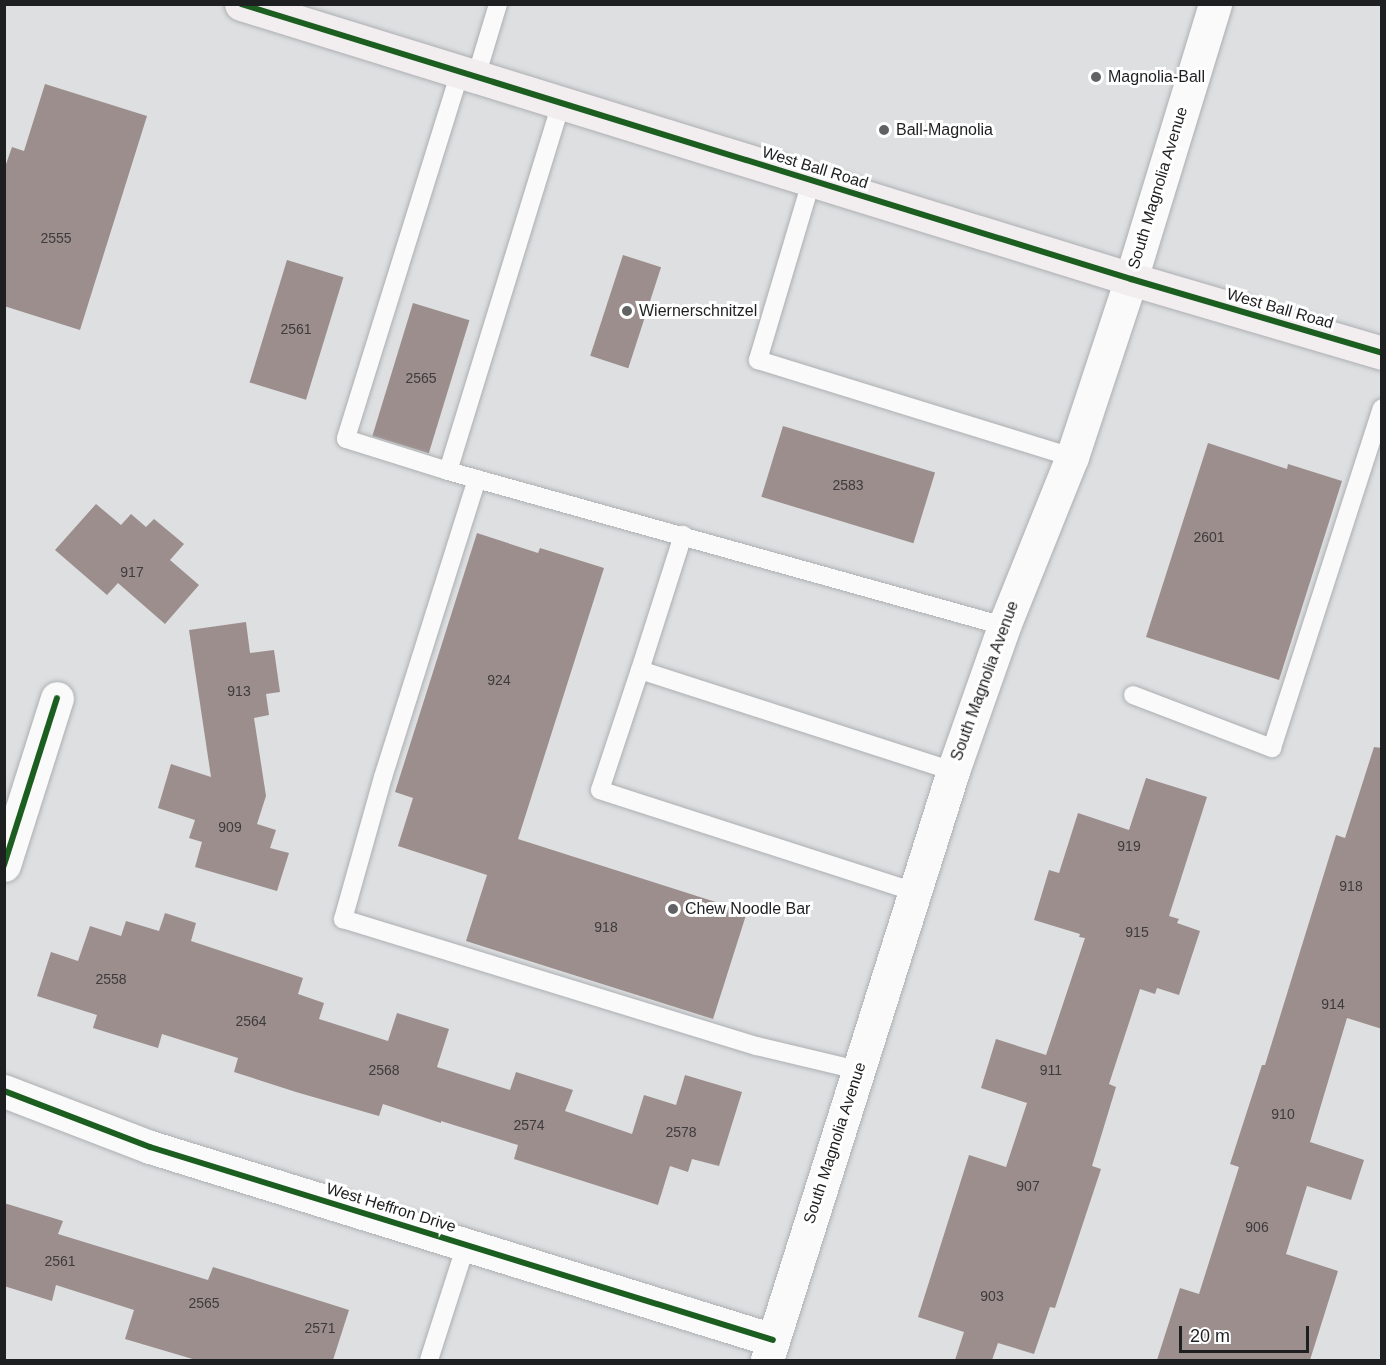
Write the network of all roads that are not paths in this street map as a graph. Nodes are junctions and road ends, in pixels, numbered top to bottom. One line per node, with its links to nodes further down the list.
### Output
1 (241, 4): 4 (main road, West Ball Road)
2 (498, 4): 4 (lane)
3 (1215, 4): 7 (main road, South Magnolia Avenue)
4 (468, 74): 5 (main road, West Ball Road); 11 (lane)
5 (561, 103): 6 (main road, West Ball Road); 11 (lane)
6 (812, 182): 7 (main road, West Ball Road); 10 (lane)
7 (1131, 279): 8 (main road, West Ball Road); 10 (main road, South Magnolia Avenue)
8 (1382, 353)
9 (1382, 408): 16 (lane)
10 (1072, 457): 14 (main road, South Magnolia Avenue)
11 (448, 471): 12 (lane)
12 (477, 479): 13 (lane); 21 (lane)
13 (683, 535): 14 (lane); 15 (lane)
14 (1004, 626): 18 (main road, South Magnolia Avenue)
15 (640, 670): 18 (lane); 20 (lane)
16 (1133, 695)
17 (57, 698): 19 (main road)
18 (953, 771): 20 (main road, South Magnolia Avenue)
19 (4, 865)
20 (915, 892): 21 (main road, South Magnolia Avenue)
21 (858, 1070): 24 (main road, South Magnolia Avenue)
22 (4, 1091): 23 (main road, West Heffron Drive)
23 (466, 1245): 24 (main road, West Heffron Drive); 25 (lane)
24 (770, 1350)
25 (429, 1360)

